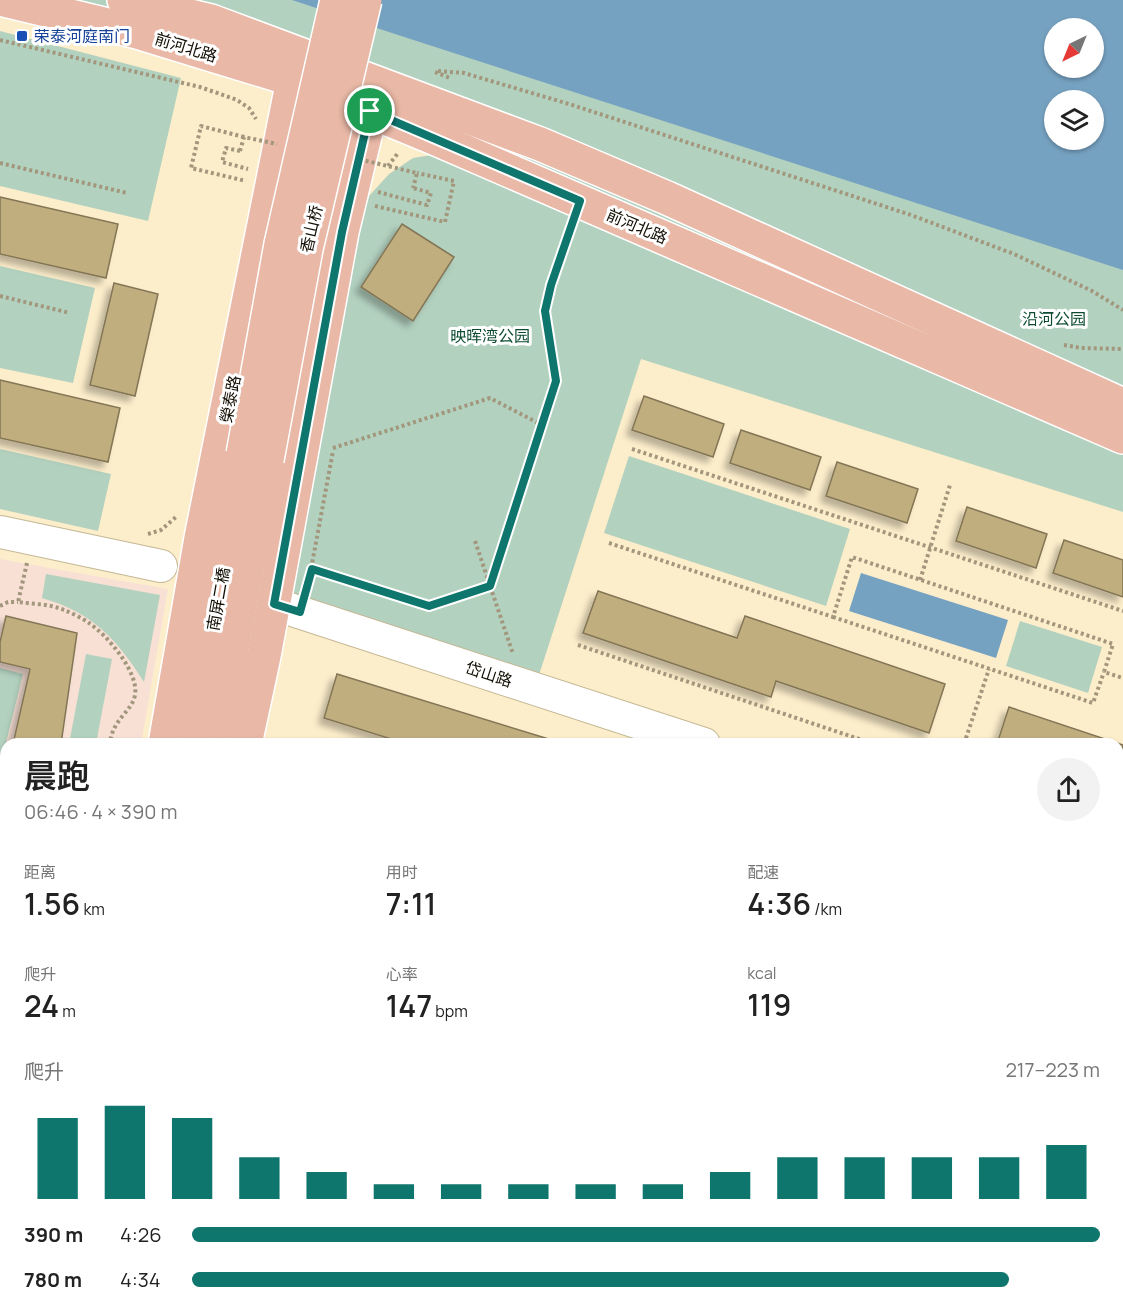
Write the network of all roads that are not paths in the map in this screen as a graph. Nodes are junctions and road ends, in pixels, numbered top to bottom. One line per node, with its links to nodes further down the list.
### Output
1 (4, 0): 5 (main road, 前河北路)
2 (124, 0): 5 (main road, 前河北路)
3 (337, 0): 11 (main road, 香山桥, bridge)
4 (365, 0): 11 (main road, 香山桥, bridge)
5 (296, 67): 6 (main road, 前河北路); 7 (main road, 榮泰路)
6 (374, 97): 8 (main road); 9 (main road, 前河北路); 10 (main road, 前河北路)
7 (267, 210): 8 (main road); 13 (main road, 榮泰路)
8 (342, 232): 16 (main road)
9 (1123, 405)
10 (1123, 437)
11 (255, 457): 18 (main road, 南屏二橋); 19 (main road, 南屏二橋)
12 (0, 532): 14 (street)
13 (201, 538): 14 (street); 15 (main road, 榮泰路)
14 (161, 566): 15 (street)
15 (190, 600): 17 (main road, 榮泰路)
16 (287, 608): 20 (main road); 21 (street, 岱山路)
17 (166, 738)
18 (193, 738)
19 (216, 738)
20 (247, 738)
21 (686, 738)

